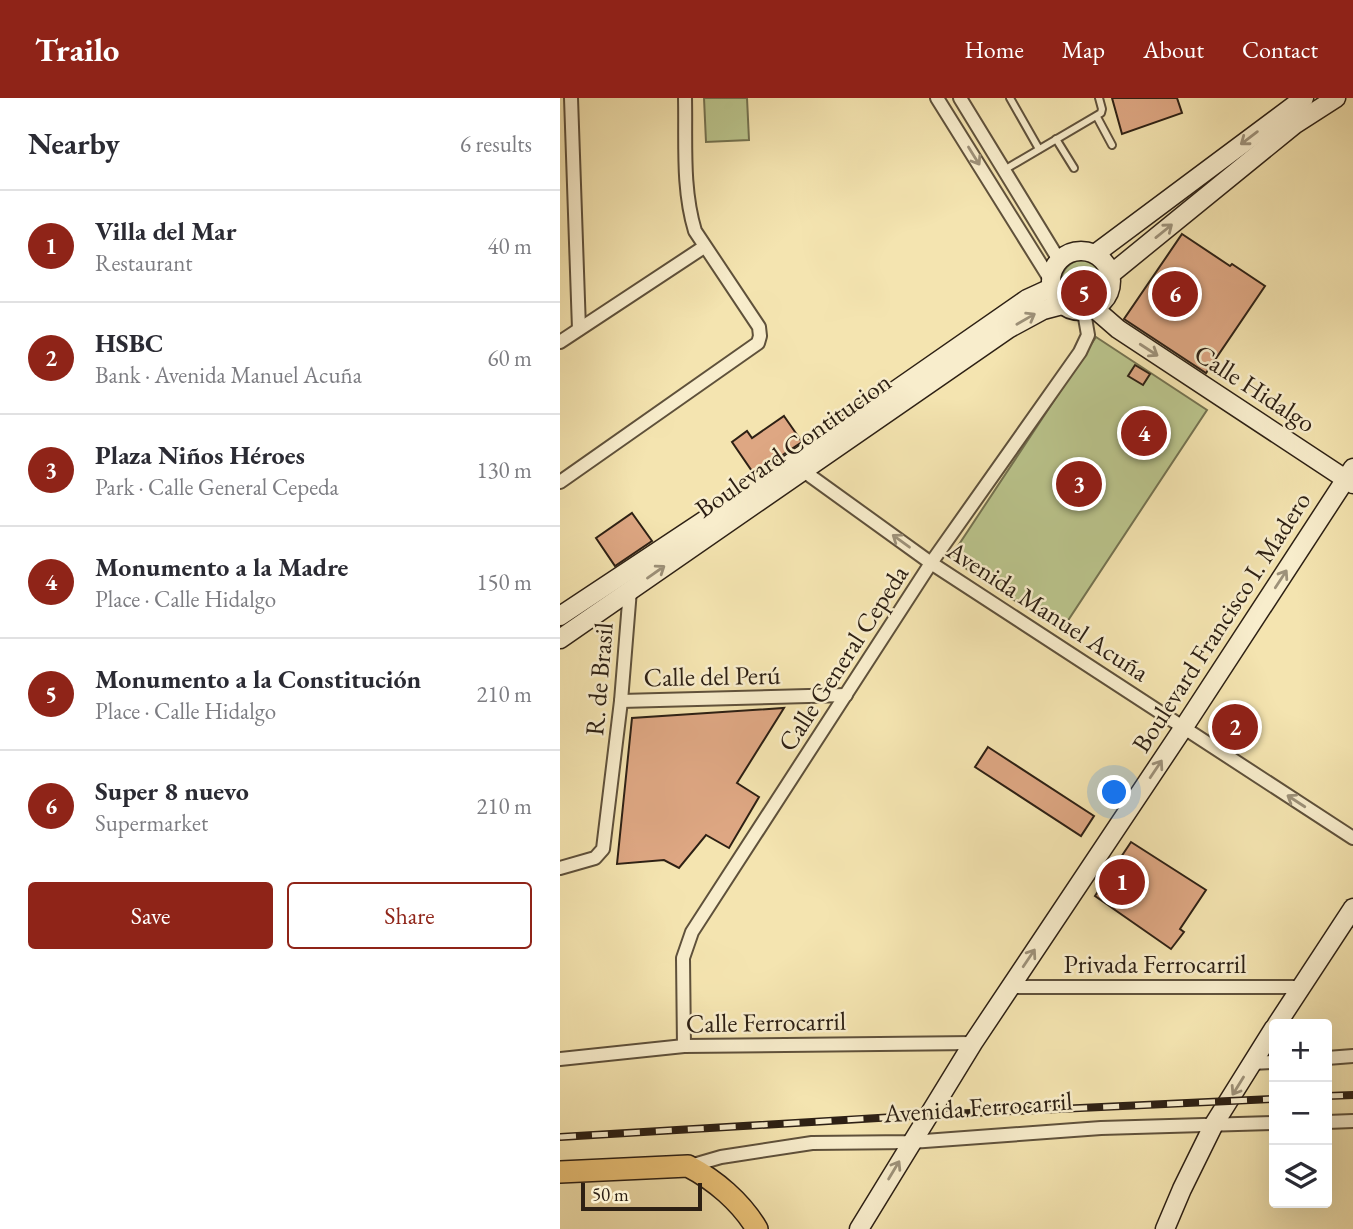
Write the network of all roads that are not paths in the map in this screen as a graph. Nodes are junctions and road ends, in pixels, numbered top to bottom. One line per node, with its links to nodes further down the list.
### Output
1 (571, 98): 23 (street)
2 (685, 98): 16 (street)
3 (937, 98): 20 (street, one-way to 20)
4 (960, 98): 15 (street)
5 (1010, 98): 13 (lane)
6 (1099, 98): 9 (lane)
7 (1336, 98): 10 (street)
8 (1296, 100): 10 (street); 17 (street, one-way to 17)
9 (1097, 117): 11 (lane); 12 (lane)
10 (1294, 125): 19 (street, one-way to 10)
11 (1056, 139): 13 (lane); 14 (lane)
12 (1112, 145)
13 (1039, 149): 15 (lane)
14 (1074, 168)
15 (1003, 170): 18 (street)
16 (704, 247): 23 (street); 27 (street)
17 (1095, 254): 18 (street); 19 (street)
18 (1059, 260): 20 (street)
19 (1111, 274): 22 (street)
20 (1051, 283): 21 (street); 25 (street, Boulevard Contitucion)
21 (1062, 305): 22 (street); 25 (street, Boulevard Contitucion, one-way to 21)
22 (1089, 310): 26 (street, Calle Hidalgo, one-way to 26); 28 (street, Calle General Cepeda)
23 (579, 329): 24 (street)
24 (560, 342)
25 (797, 467): 28 (street, Avenida Manuel Acuña, one-way to 25); 29 (street, Boulevard Contitucion, one-way to 25); 30 (street, Boulevard Contitucion)
26 (1350, 477): 34 (street, Boulevard Francisco I. Madero, one-way to 26)
27 (560, 482)
28 (931, 563): 32 (street, Calle General Cepeda); 34 (street, Avenida Manuel Acuña)
29 (630, 590): 31 (street, Boulevard Contitucion); 33 (street, R. de Brasil)
30 (560, 616)
31 (560, 639)
32 (846, 695): 33 (street, Calle del Perú); 43 (street, Calle General Cepeda)
33 (621, 701): 36 (street, R. de Brasil)
34 (1184, 727): 35 (street, Avenida Manuel Acuña, one-way to 34); 38 (street, Boulevard Francisco I. Madero, one-way to 34)
35 (1353, 838)
36 (560, 868)
37 (1353, 908): 39 (street)
38 (1010, 986): 39 (street, Privada Ferrocarril); 42 (street, Boulevard Francisco I. Madero)
39 (1300, 986): 40 (street)
40 (1279, 1019)
41 (1269, 1036): 48 (street)
42 (973, 1043): 43 (street, Calle Ferrocarril); 53 (street, Boulevard Francisco I. Madero)
43 (684, 1046): 46 (street, Calle Ferrocarril)
44 (1353, 1056): 45 (street)
45 (1332, 1058)
46 (560, 1059)
47 (1269, 1062): 48 (street)
48 (1252, 1063): 52 (street, one-way to 52)
49 (1353, 1121): 50 (street)
50 (1332, 1122)
51 (1269, 1123): 52 (street, Avenida Ferrocarril)
52 (1213, 1124): 53 (street, Avenida Ferrocarril); 58 (street)
53 (911, 1142): 54 (street, Avenida Ferrocarril); 57 (street, Boulevard Francisco I. Madero, one-way to 53)
54 (688, 1166): 55 (main road, Avenida Ferrocarril); 56 (main road)
55 (560, 1172)
56 (757, 1229)
57 (859, 1229)
58 (1165, 1229)

